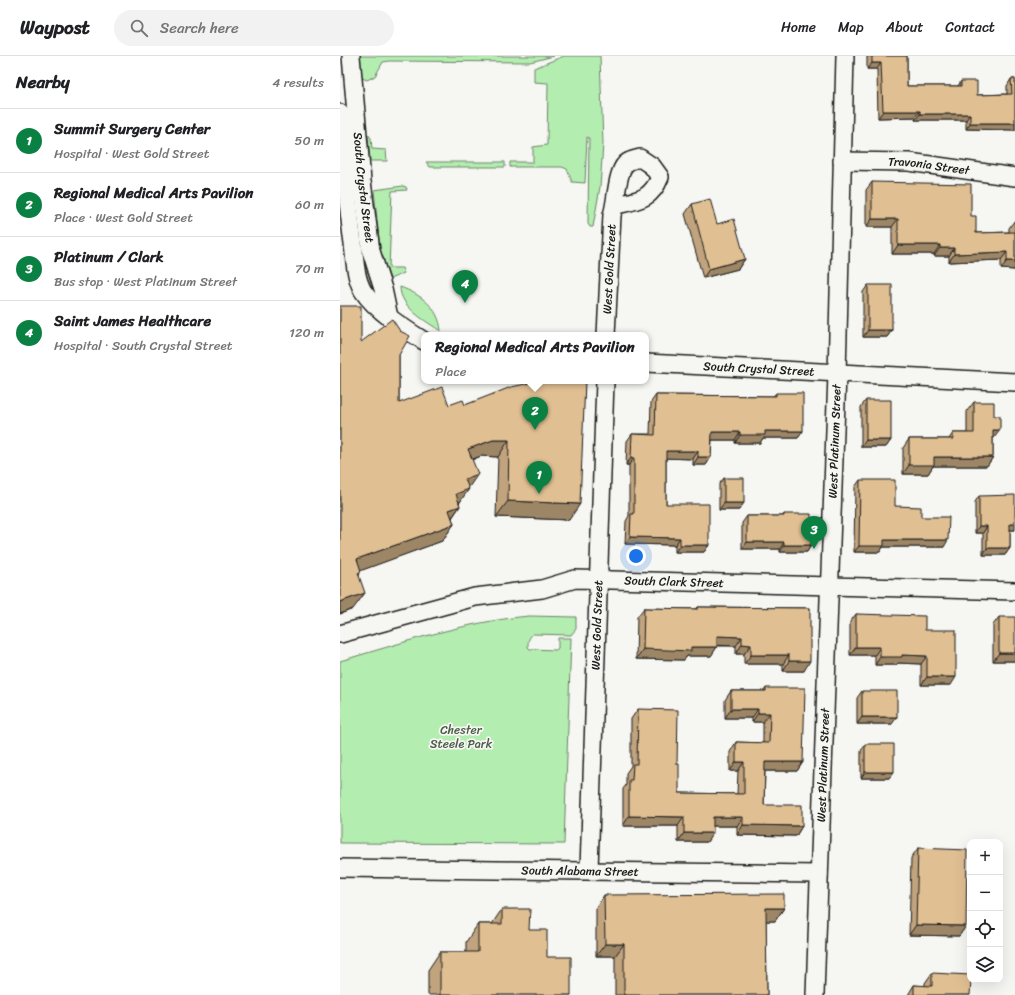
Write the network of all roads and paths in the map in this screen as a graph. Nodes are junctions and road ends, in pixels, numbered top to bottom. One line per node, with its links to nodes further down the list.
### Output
1 (351, 56): 7 (street, South Crystal Street)
2 (845, 56): 4 (street, West Platinum Street)
3 (340, 113): 7 (street, South Crystal Street)
4 (842, 161): 5 (street, Travonia Street); 11 (street, West Platinum Street)
5 (1015, 176)
6 (616, 205): 8 (street, West Gold Street)
7 (389, 317): 9 (street, South Crystal Street)
8 (606, 332)
9 (421, 340)
10 (649, 363): 11 (street, South Crystal Street)
11 (837, 374): 12 (street, South Crystal Street); 15 (street, West Platinum Street)
12 (1015, 382)
13 (605, 384): 14 (street, West Gold Street)
14 (599, 579): 15 (street, South Clark Street); 17 (street, South Clark Street); 19 (street, West Gold Street)
15 (829, 586): 16 (street, South Clark Street); 20 (street, West Platinum Street)
16 (1015, 591)
17 (340, 634)
18 (340, 868): 19 (street, South Alabama Street)
19 (589, 870): 20 (street, South Alabama Street)
20 (819, 874): 21 (street, West Platinum Street)
21 (815, 995)

